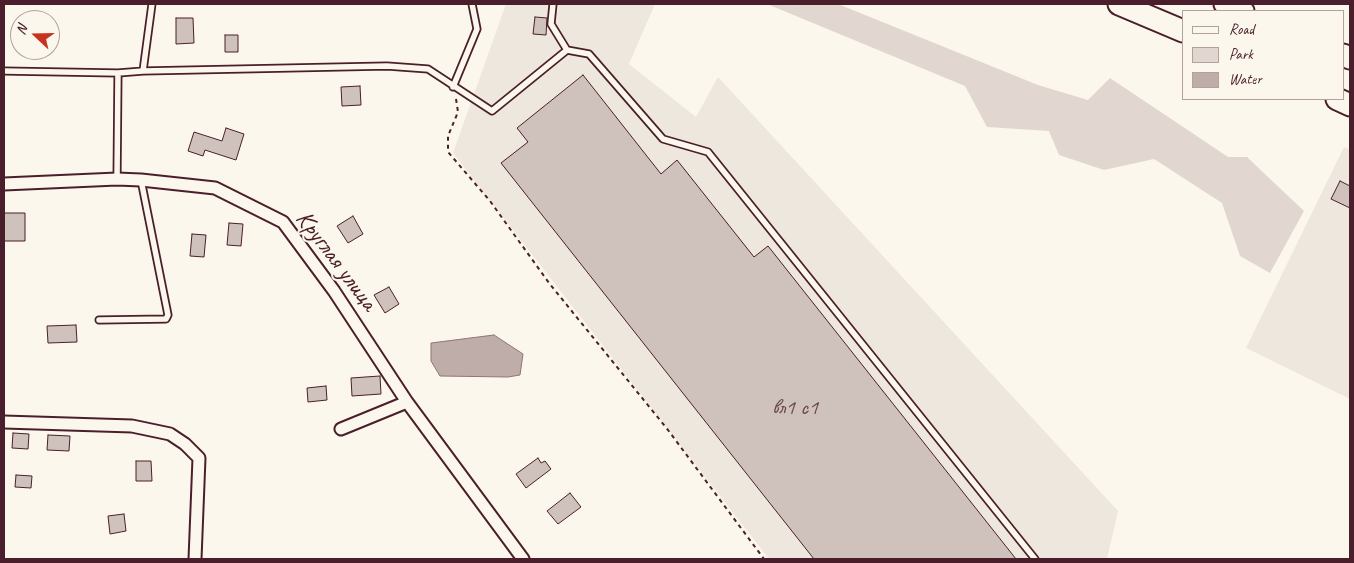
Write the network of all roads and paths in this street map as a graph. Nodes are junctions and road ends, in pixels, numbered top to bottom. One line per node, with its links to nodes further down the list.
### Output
1 (152, 4): 10 (lane)
2 (472, 4): 12 (lane)
3 (553, 4): 8 (lane)
4 (1119, 4): 7 (highway)
5 (1226, 4): 6 (highway)
6 (1241, 10)
7 (1182, 31)
8 (567, 50): 12 (lane); 23 (lane)
9 (4, 71): 11 (lane)
10 (143, 71): 11 (lane); 12 (lane)
11 (118, 73): 13 (lane)
12 (453, 86): 22 (path)
13 (118, 179): 14 (street, Круглая улица); 15 (street, Круглая улица)
14 (140, 180): 16 (lane); 17 (street, Круглая улица)
15 (4, 184)
16 (99, 320)
17 (407, 402): 19 (street); 21 (street, Круглая улица)
18 (4, 422): 20 (street)
19 (341, 429)
20 (195, 559)
21 (523, 559)
22 (764, 559)
23 (1035, 559)

